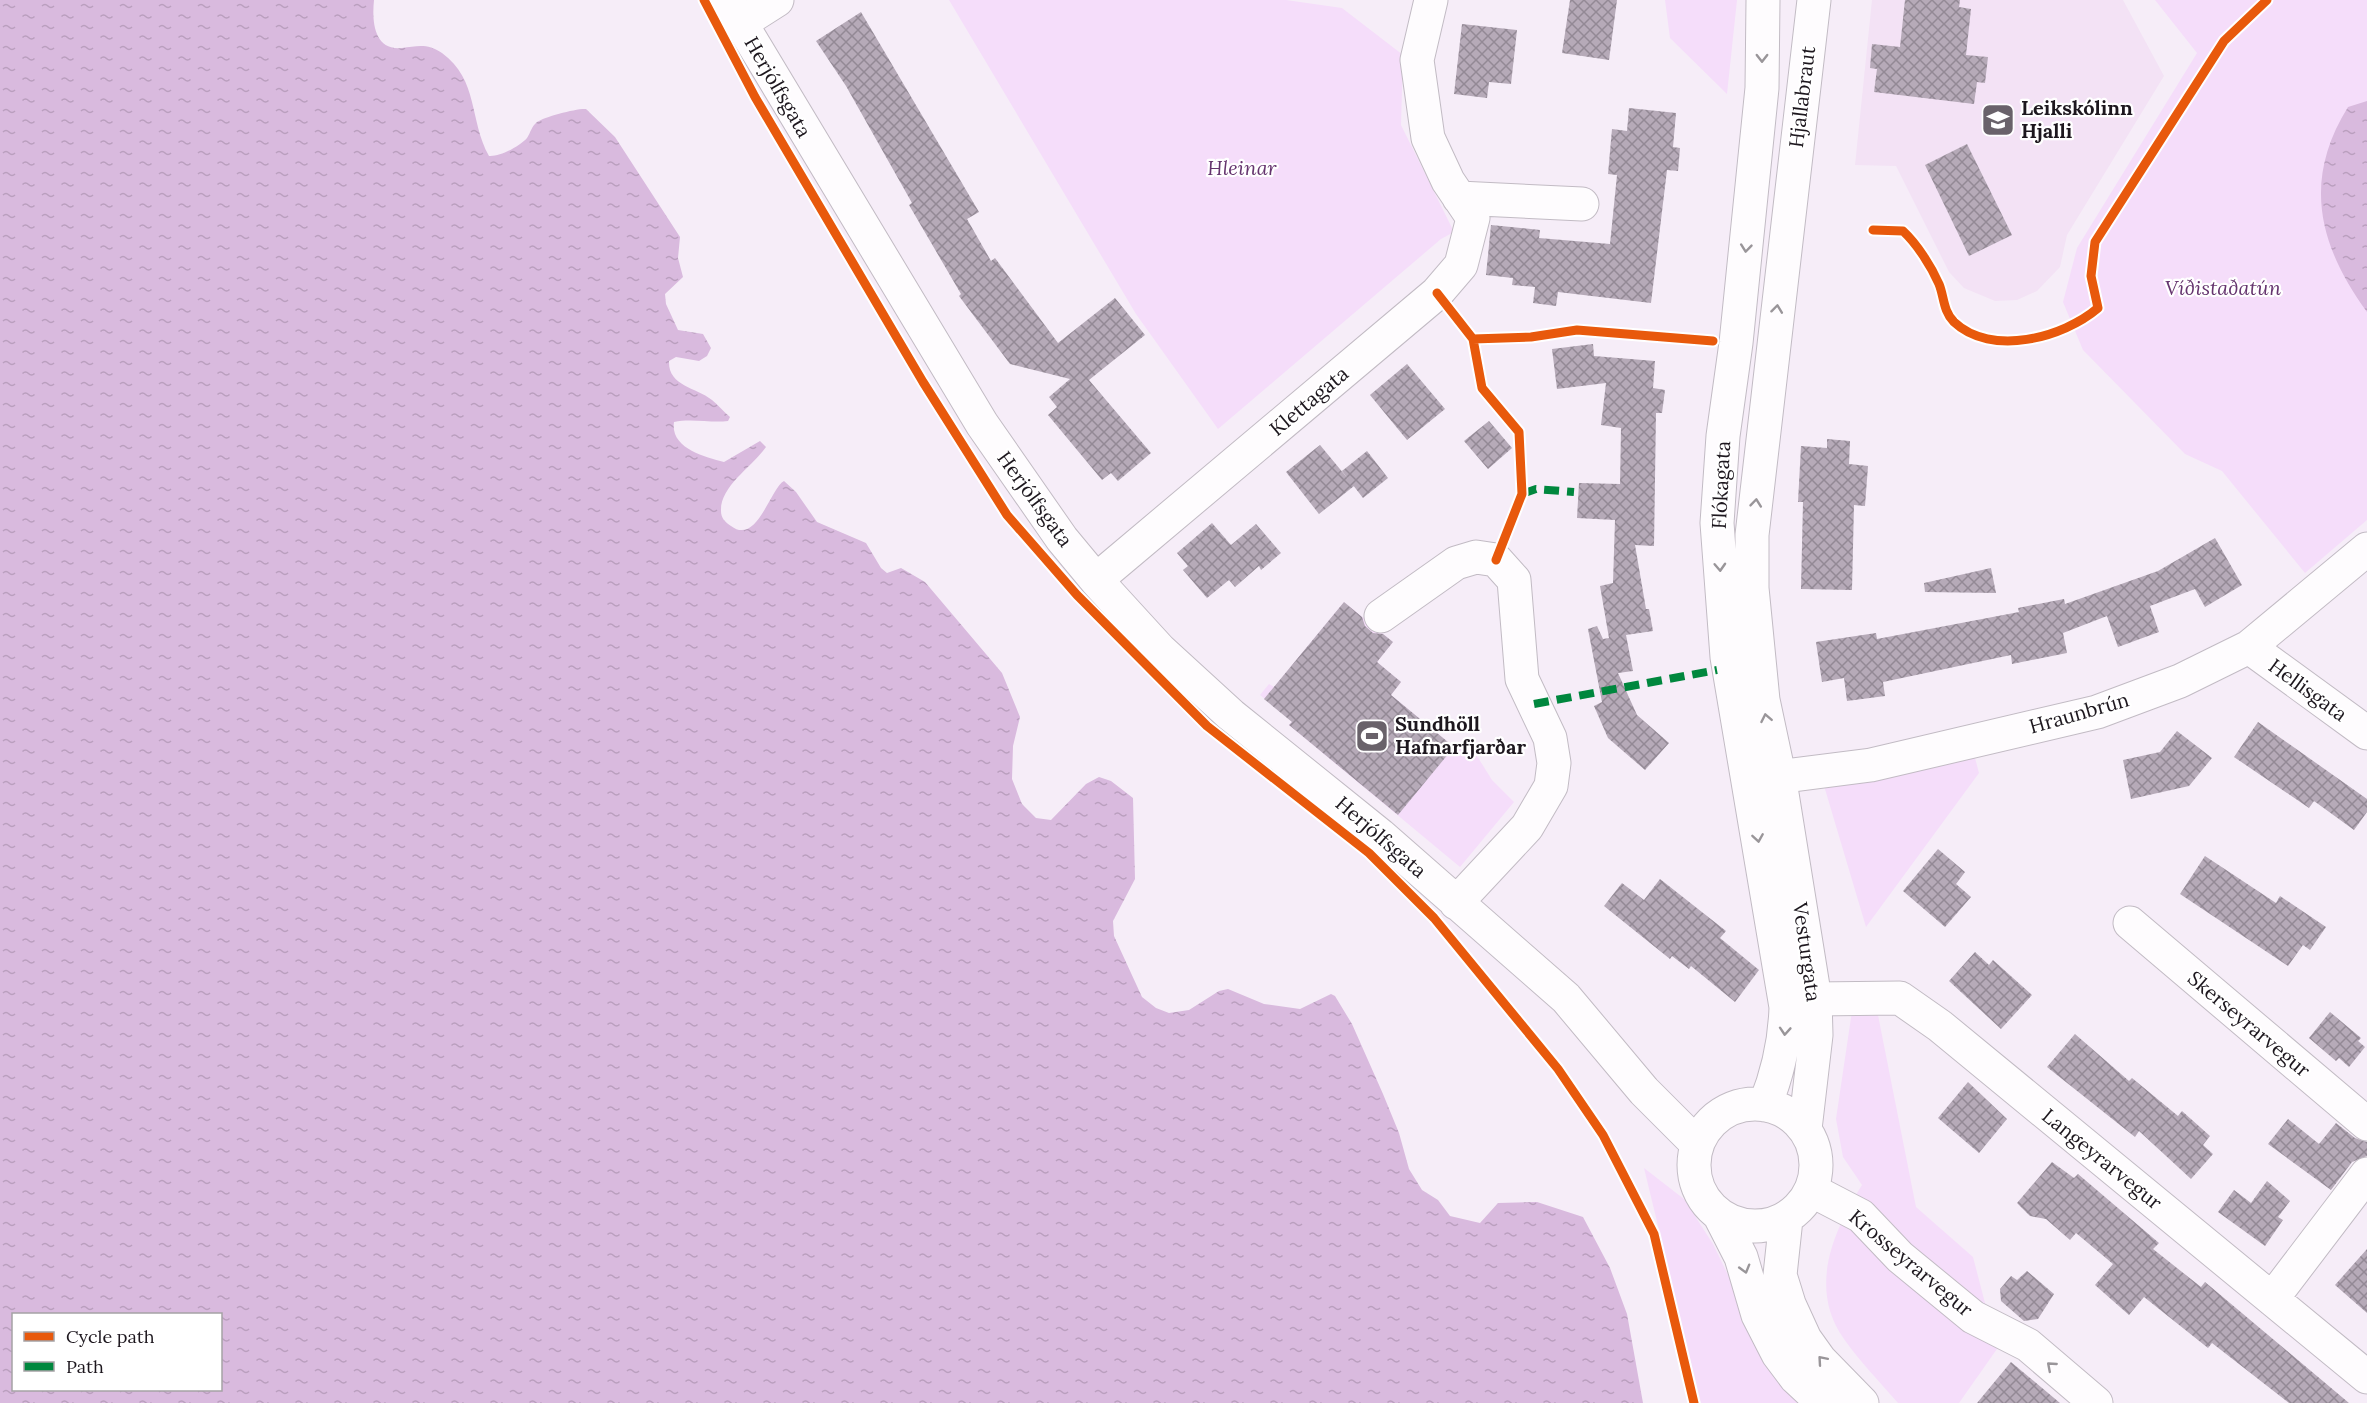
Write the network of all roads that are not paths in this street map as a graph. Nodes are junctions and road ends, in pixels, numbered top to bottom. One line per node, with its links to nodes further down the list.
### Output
1 (777, 0): 5 (street)
2 (1431, 0): 8 (street, Klettagata)
3 (1763, 0): 6 (street, Hjallabraut, one-way to 6)
4 (1814, 0): 7 (street, Hjallabraut)
5 (734, 11): 11 (street, Herjólfsgata)
6 (1752, 189): 15 (street, Flókagata, one-way to 15)
7 (1791, 194): 15 (street, Flókagata, one-way to 7)
8 (1459, 198): 9 (street); 11 (street, Klettagata)
9 (1582, 204)
10 (2367, 549): 13 (street, Hraunbrún)
11 (1096, 580): 16 (street, Herjólfsgata)
12 (1381, 616): 16 (street)
13 (2249, 647): 14 (street, Hellisgata); 15 (street, Hraunbrún)
14 (2367, 733)
15 (1764, 777): 18 (street, Vesturgata); 19 (street, Vesturgata, one-way to 19)
16 (1456, 903): 22 (street, Herjólfsgata)
17 (2130, 923): 20 (street, Skerseyrarvegur)
18 (1815, 999): 21 (street, Vesturgata); 27 (street, Langeyrarvegur)
19 (1765, 1105): 21 (street); 22 (street)
20 (2367, 1124)
21 (1804, 1129): 24 (street)
22 (1697, 1144): 25 (street)
23 (2367, 1174): 27 (street)
24 (1811, 1191): 26 (street); 31 (street, Krosseyrarvegur, one-way to 24)
25 (1720, 1216): 26 (street); 29 (street, one-way to 29)
26 (1786, 1219): 30 (street, one-way to 26)
27 (2272, 1299): 28 (street, Langeyrarvegur)
28 (2367, 1377)
29 (1823, 1403)
30 (1862, 1403)
31 (2096, 1403)

